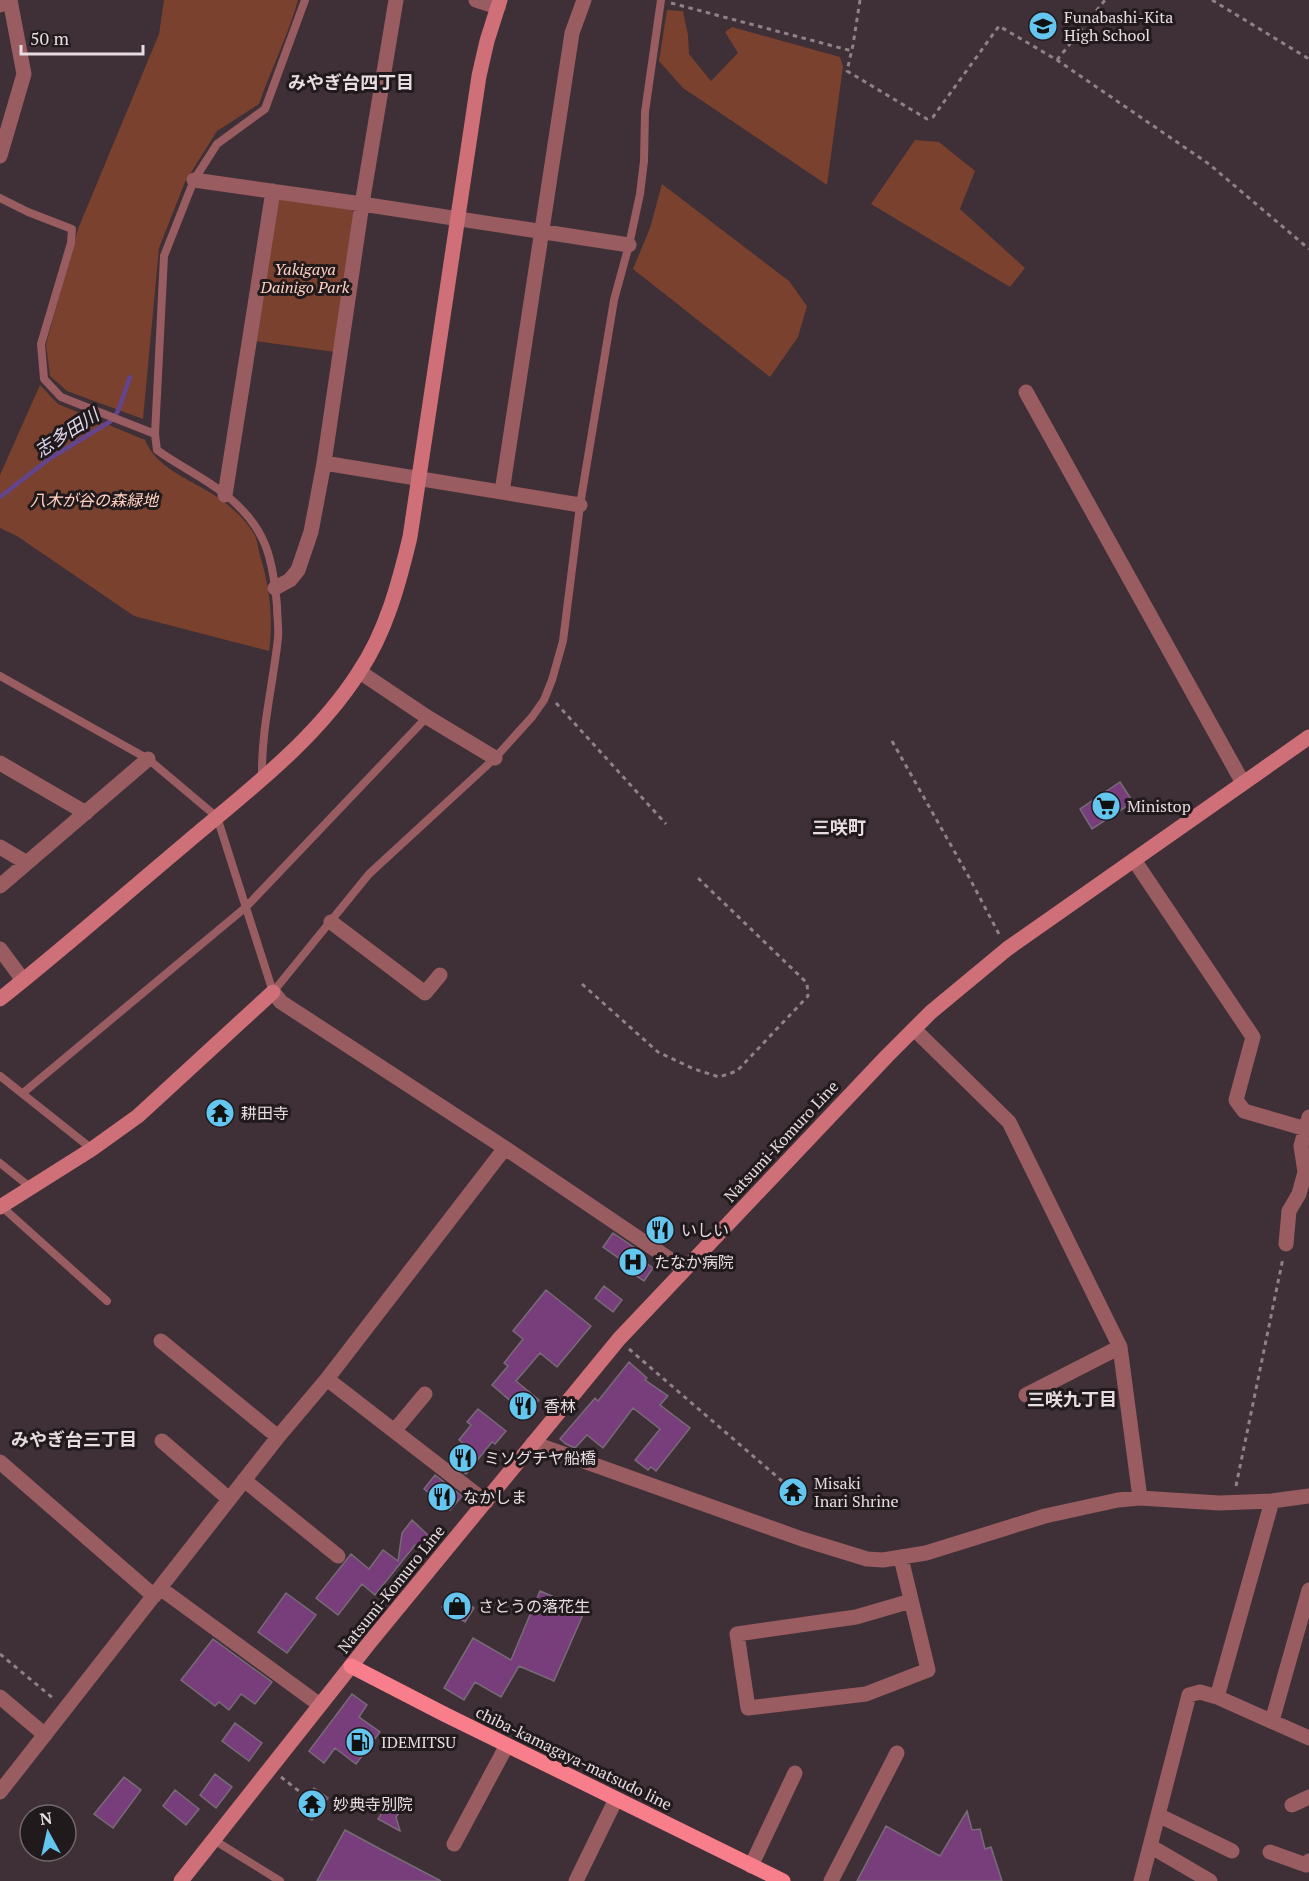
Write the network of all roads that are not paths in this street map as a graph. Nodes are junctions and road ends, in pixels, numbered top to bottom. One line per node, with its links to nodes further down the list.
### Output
1 (304, 0): 9 (lane)
2 (396, 0): 12 (street)
3 (476, 0): 6 (street)
4 (584, 0): 14 (street)
5 (662, 0): 15 (lane)
6 (499, 3): 13 (main road)
7 (0, 5): 8 (street)
8 (0, 156)
9 (194, 180): 10 (street); 17 (lane)
10 (273, 191): 12 (street); 21 (street)
11 (0, 198): 17 (lane)
12 (362, 204): 13 (street); 18 (street)
13 (459, 219): 14 (street); 19 (main road)
14 (540, 233): 15 (street); 20 (street)
15 (629, 245): 22 (lane)
16 (1026, 392): 32 (street)
17 (155, 434): 21 (lane)
18 (324, 463): 19 (street); 23 (street)
19 (418, 478): 20 (street); 24 (main road)
20 (502, 492): 22 (street)
21 (225, 495): 23 (lane)
22 (580, 505): 28 (lane)
23 (275, 588): 31 (lane)
24 (360, 672): 26 (street); 31 (main road)
25 (0, 676): 29 (lane)
26 (427, 717): 28 (street); 39 (lane)
27 (1309, 737): 32 (main road, Natsumi-Komuro Line)
28 (495, 758): 40 (lane)
29 (148, 759): 33 (street); 34 (lane)
30 (0, 763): 33 (street)
31 (262, 778): 34 (main road)
32 (1243, 783): 36 (main road, Natsumi-Komuro Line)
33 (86, 813): 37 (street)
34 (217, 817): 39 (lane); 43 (main road)
35 (0, 847): 37 (street)
36 (1134, 860): 46 (main road, Natsumi-Komuro Line); 49 (street)
37 (27, 863): 38 (street)
38 (0, 886)
39 (246, 908): 44 (lane); 48 (lane)
40 (331, 922): 42 (street); 44 (lane)
41 (0, 949): 43 (street)
42 (440, 975)
43 (23, 980): 45 (main road)
44 (273, 992): 50 (street); 51 (main road)
45 (0, 999)
46 (914, 1029): 56 (main road, Natsumi-Komuro Line); 59 (street)
47 (0, 1076): 48 (lane)
48 (23, 1093): 51 (lane)
49 (1307, 1123): 55 (street)
50 (505, 1148): 56 (street); 60 (street)
51 (92, 1149): 53 (main road)
52 (0, 1163): 53 (lane)
53 (30, 1187): 54 (main road)
54 (1, 1207): 57 (lane)
55 (1286, 1244)
56 (684, 1269): 66 (main road, Natsumi-Komuro Line)
57 (107, 1301)
58 (161, 1341): 64 (street)
59 (1120, 1347): 62 (street); 70 (street)
60 (327, 1379): 63 (street); 64 (street)
61 (425, 1394): 63 (street)
62 (1026, 1395)
63 (395, 1430): 73 (street)
64 (278, 1437): 68 (street)
65 (162, 1441): 71 (street)
66 (533, 1443): 73 (main road, Natsumi-Komuro Line); 75 (street)
67 (0, 1462): 77 (street)
68 (244, 1480): 71 (street); 74 (street)
69 (1309, 1496): 72 (street)
70 (1140, 1498): 72 (street); 75 (street)
71 (229, 1500): 77 (street)
72 (1272, 1501): 81 (street)
73 (486, 1502): 79 (main road, Natsumi-Komuro Line)
74 (338, 1556)
75 (901, 1558): 78 (street)
76 (1309, 1590): 83 (street)
77 (157, 1592): 82 (street); 84 (street)
78 (911, 1601): 78 (street)
79 (351, 1666): 82 (main road, Natsumi-Komuro Line); 86 (main road, chiba-kamagaya-matsudo line)
80 (0, 1697): 84 (street)
81 (1217, 1697): 83 (street); 93 (street)
82 (320, 1705): 94 (main road, Natsumi-Komuro Line)
83 (1272, 1721): 85 (street)
84 (45, 1735): 89 (street)
85 (1309, 1737)
86 (507, 1745): 91 (main road, chiba-kamagaya-matsudo line); 95 (street)
87 (897, 1753): 105 (street)
88 (795, 1773): 100 (street)
89 (0, 1792)
90 (1309, 1797): 92 (street)
91 (616, 1799): 100 (main road, chiba-kamagaya-matsudo line); 103 (street)
92 (1292, 1805)
93 (1158, 1815): 96 (street); 97 (street)
94 (214, 1840): 101 (main road, Natsumi-Komuro Line); 102 (lane)
95 (454, 1845)
96 (1150, 1846): 106 (street); 107 (street)
97 (1232, 1851)
98 (1270, 1852): 99 (street)
99 (1309, 1861)
100 (751, 1866): 104 (main road, chiba-kamagaya-matsudo line)
101 (181, 1881)
102 (280, 1881)
103 (576, 1881)
104 (783, 1881)
105 (831, 1881)
106 (1140, 1881)
107 (1210, 1881)

